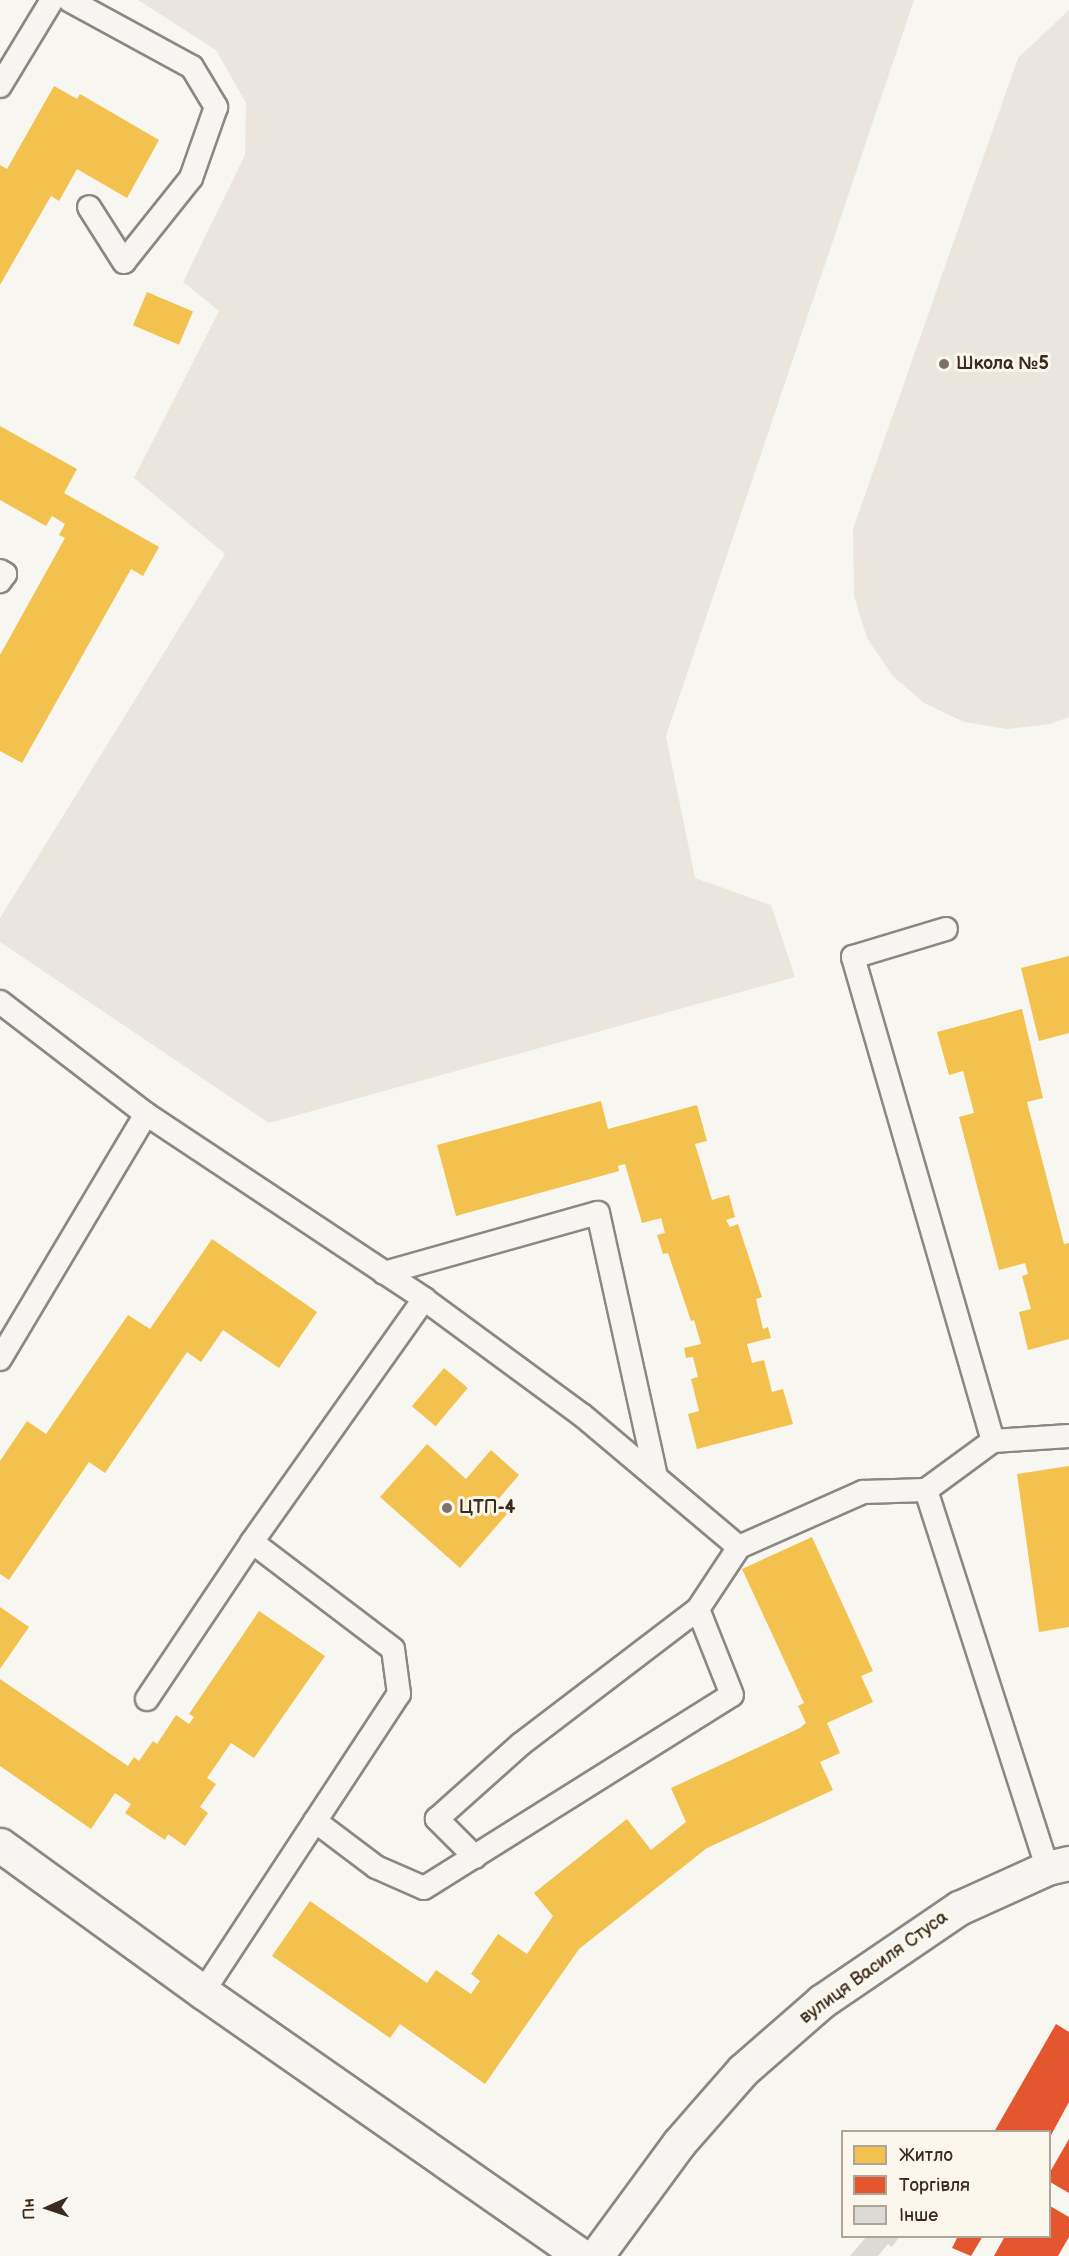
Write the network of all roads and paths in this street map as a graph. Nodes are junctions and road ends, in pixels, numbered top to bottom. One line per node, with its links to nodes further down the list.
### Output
1 (52, 0): 3 (lane)
2 (69, 0): 4 (lane)
3 (0, 86)
4 (89, 207)
5 (0, 571): 6 (lane)
6 (0, 581)
7 (946, 928): 14 (lane)
8 (0, 1002): 9 (lane)
9 (146, 1114): 10 (lane); 12 (lane)
10 (384, 1273): 11 (lane); 15 (lane)
11 (424, 1299): 15 (lane); 17 (lane)
12 (0, 1359)
13 (1069, 1436): 14 (lane)
14 (993, 1441): 16 (lane)
15 (656, 1477): 18 (lane)
16 (926, 1490): 18 (lane); 24 (lane)
17 (252, 1542): 20 (lane); 21 (lane)
18 (739, 1547): 19 (lane)
19 (698, 1609): 23 (lane); 23 (lane)
20 (147, 1699)
21 (315, 1821): 23 (lane); 25 (lane)
22 (0, 1845): 25 (street)
23 (475, 1857)
24 (1058, 1865): 27 (street, вулиця Василя Стуса)
25 (203, 1992): 26 (street)
26 (581, 2256)
27 (596, 2256)

